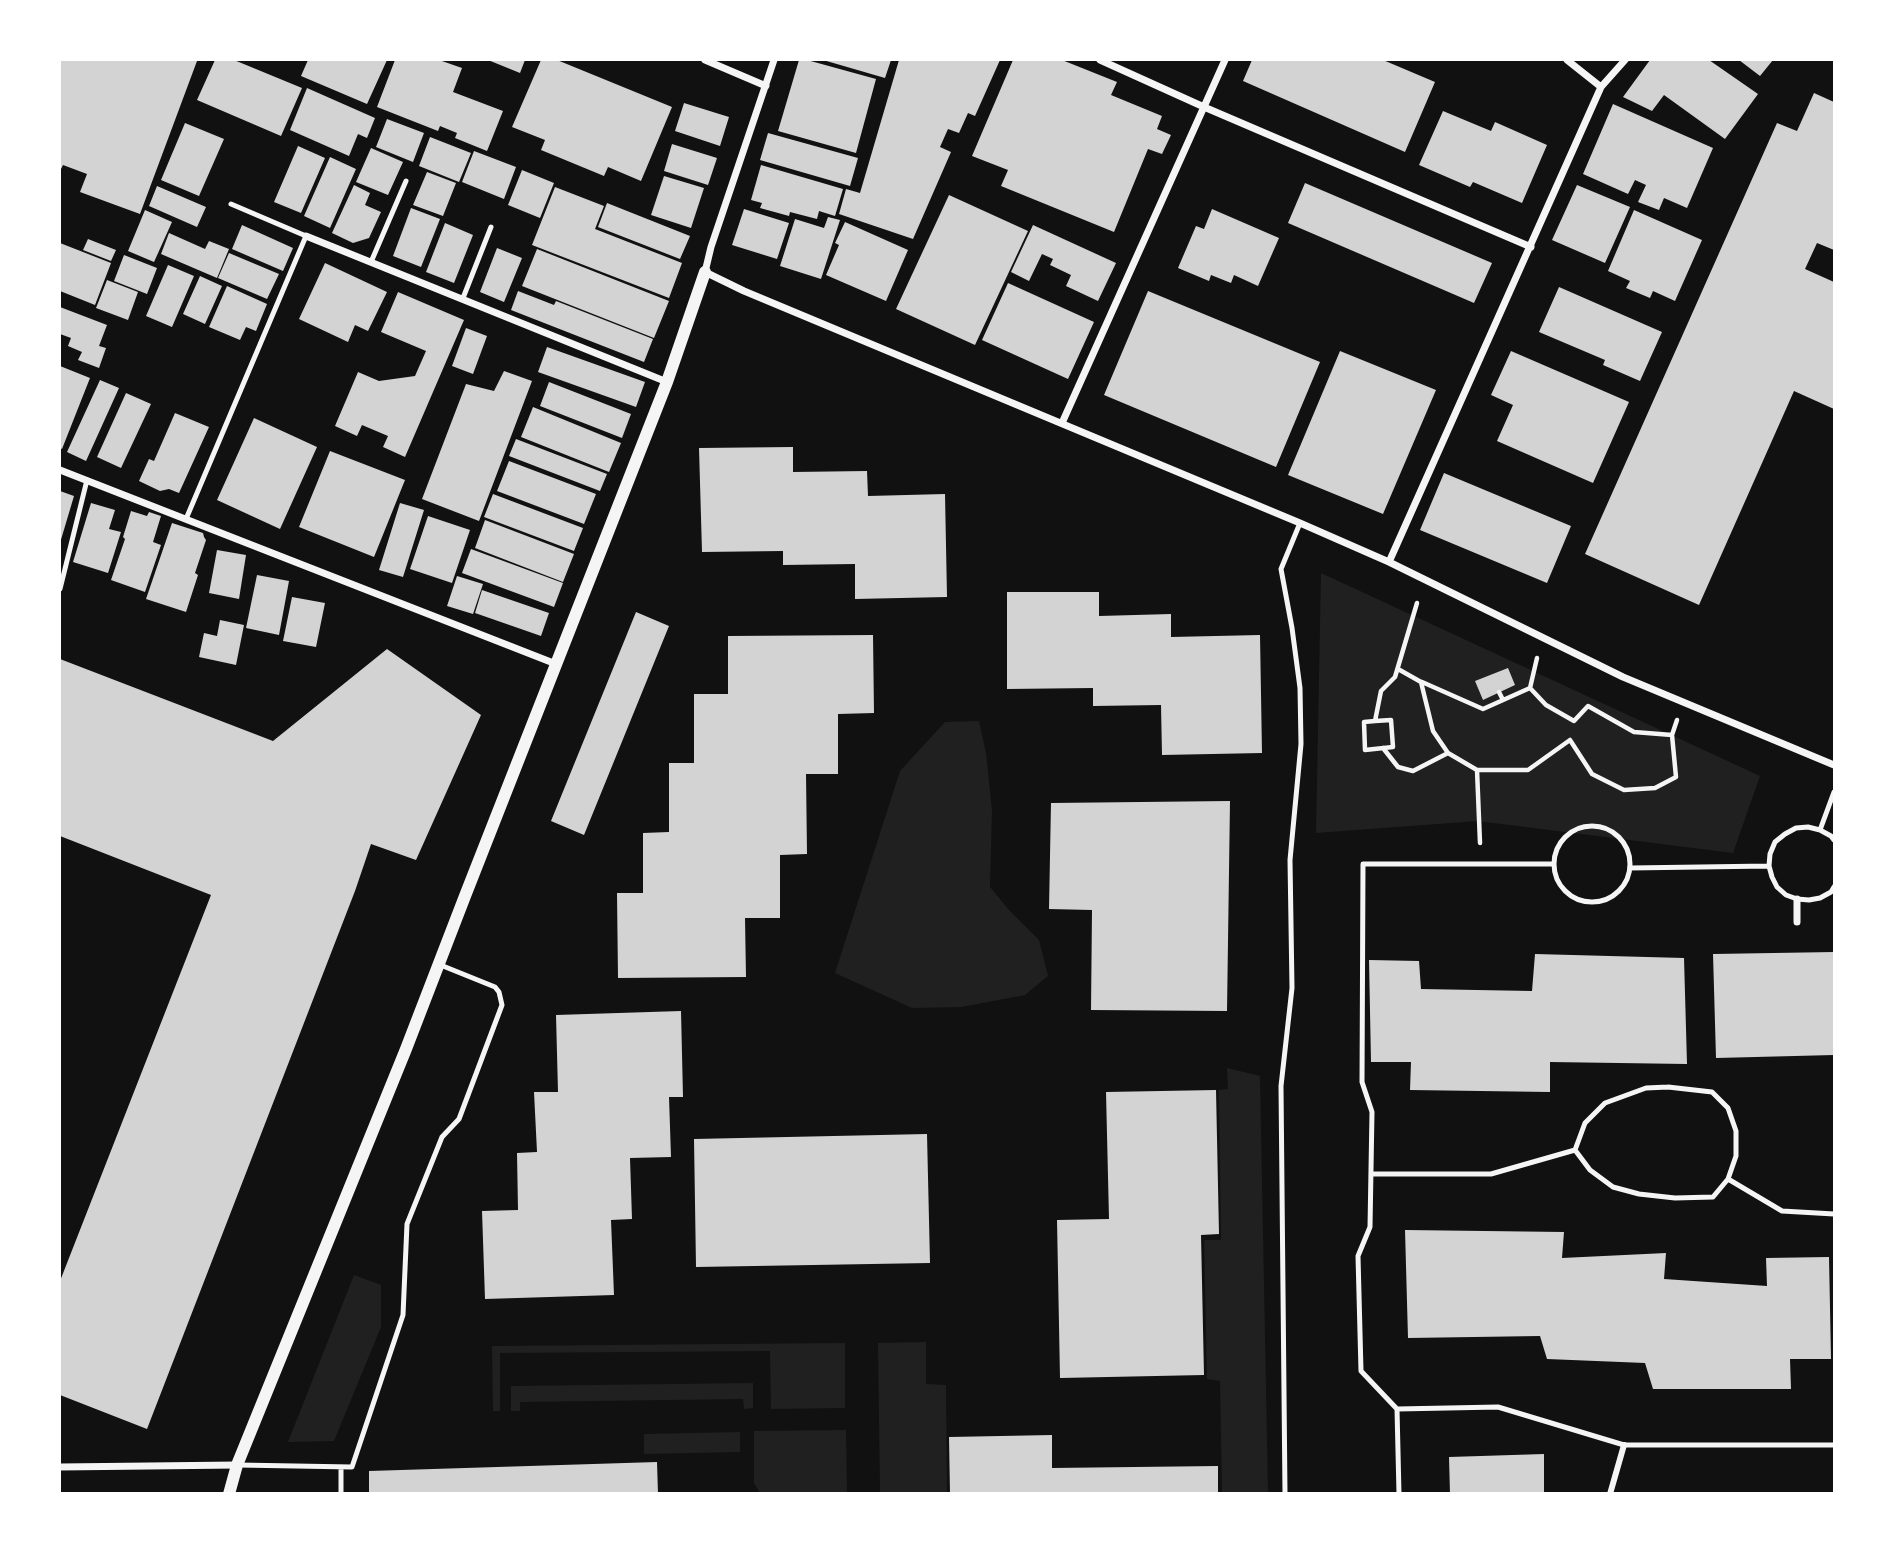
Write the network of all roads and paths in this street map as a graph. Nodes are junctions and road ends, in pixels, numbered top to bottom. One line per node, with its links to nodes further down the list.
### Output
1 (705, 60): 7 (street)
2 (774, 60): 7 (street)
3 (1100, 60): 9 (street)
4 (1225, 60): 9 (street)
5 (1567, 60): 8 (street)
6 (1625, 60): 8 (street)
7 (766, 86): 16 (street)
8 (1601, 87): 14 (street)
9 (1204, 107): 14 (street); 19 (street)
10 (406, 181): 15 (lane)
11 (231, 204): 13 (lane)
12 (491, 227): 17 (lane)
13 (306, 236): 15 (street); 22 (lane)
14 (1531, 247): 24 (street)
15 (371, 262): 17 (street)
16 (705, 272): 18 (street); 19 (street)
17 (463, 298): 18 (street)
18 (667, 382): 28 (street)
19 (1062, 423): 23 (street)
20 (60, 470): 21 (street)
21 (87, 480): 22 (street); 25 (lane)
22 (186, 519): 28 (street)
23 (1300, 523): 24 (street); 64 (lane)
24 (1389, 562): 39 (street)
25 (60, 589)
26 (1417, 603): 29 (path)
27 (1537, 658): 31 (path)
28 (555, 664): 51 (street)
29 (1398, 669): 30 (path); 35 (path)
30 (1421, 682): 33 (path); 38 (path)
31 (1530, 688): 33 (path); 36 (path)
32 (1499, 692): 33 (path)
33 (1503, 700)
34 (1677, 719): 36 (path)
35 (1375, 721): 37 (path); 37 (path)
36 (1672, 735): 40 (path)
37 (1383, 748): 38 (path)
38 (1448, 753): 40 (path)
39 (1835, 765)
40 (1477, 770): 44 (path)
41 (1835, 792): 42 (lane)
42 (1820, 830): 43 (lane); 46 (lane)
43 (1835, 840)
44 (1480, 864): 45 (lane); 53 (lane)
45 (1554, 864): 47 (lane); 47 (lane)
46 (1769, 866): 47 (lane); 49 (lane)
47 (1630, 868)
48 (1835, 887): 49 (lane)
49 (1797, 899): 50 (street)
50 (1797, 922)
51 (438, 964): 59 (street); 61 (lane)
52 (1575, 1150): 53 (lane); 54 (lane); 54 (lane)
53 (1371, 1174): 56 (lane)
54 (1728, 1179): 55 (lane)
55 (1835, 1214)
56 (1396, 1409): 57 (lane); 65 (lane)
57 (1623, 1445): 58 (lane); 66 (street)
58 (1835, 1445)
59 (237, 1465): 60 (street); 61 (lane); 62 (street)
60 (60, 1467)
61 (341, 1467): 63 (lane)
62 (229, 1493)
63 (341, 1493)
64 (1285, 1493)
65 (1399, 1493)
66 (1609, 1493)

